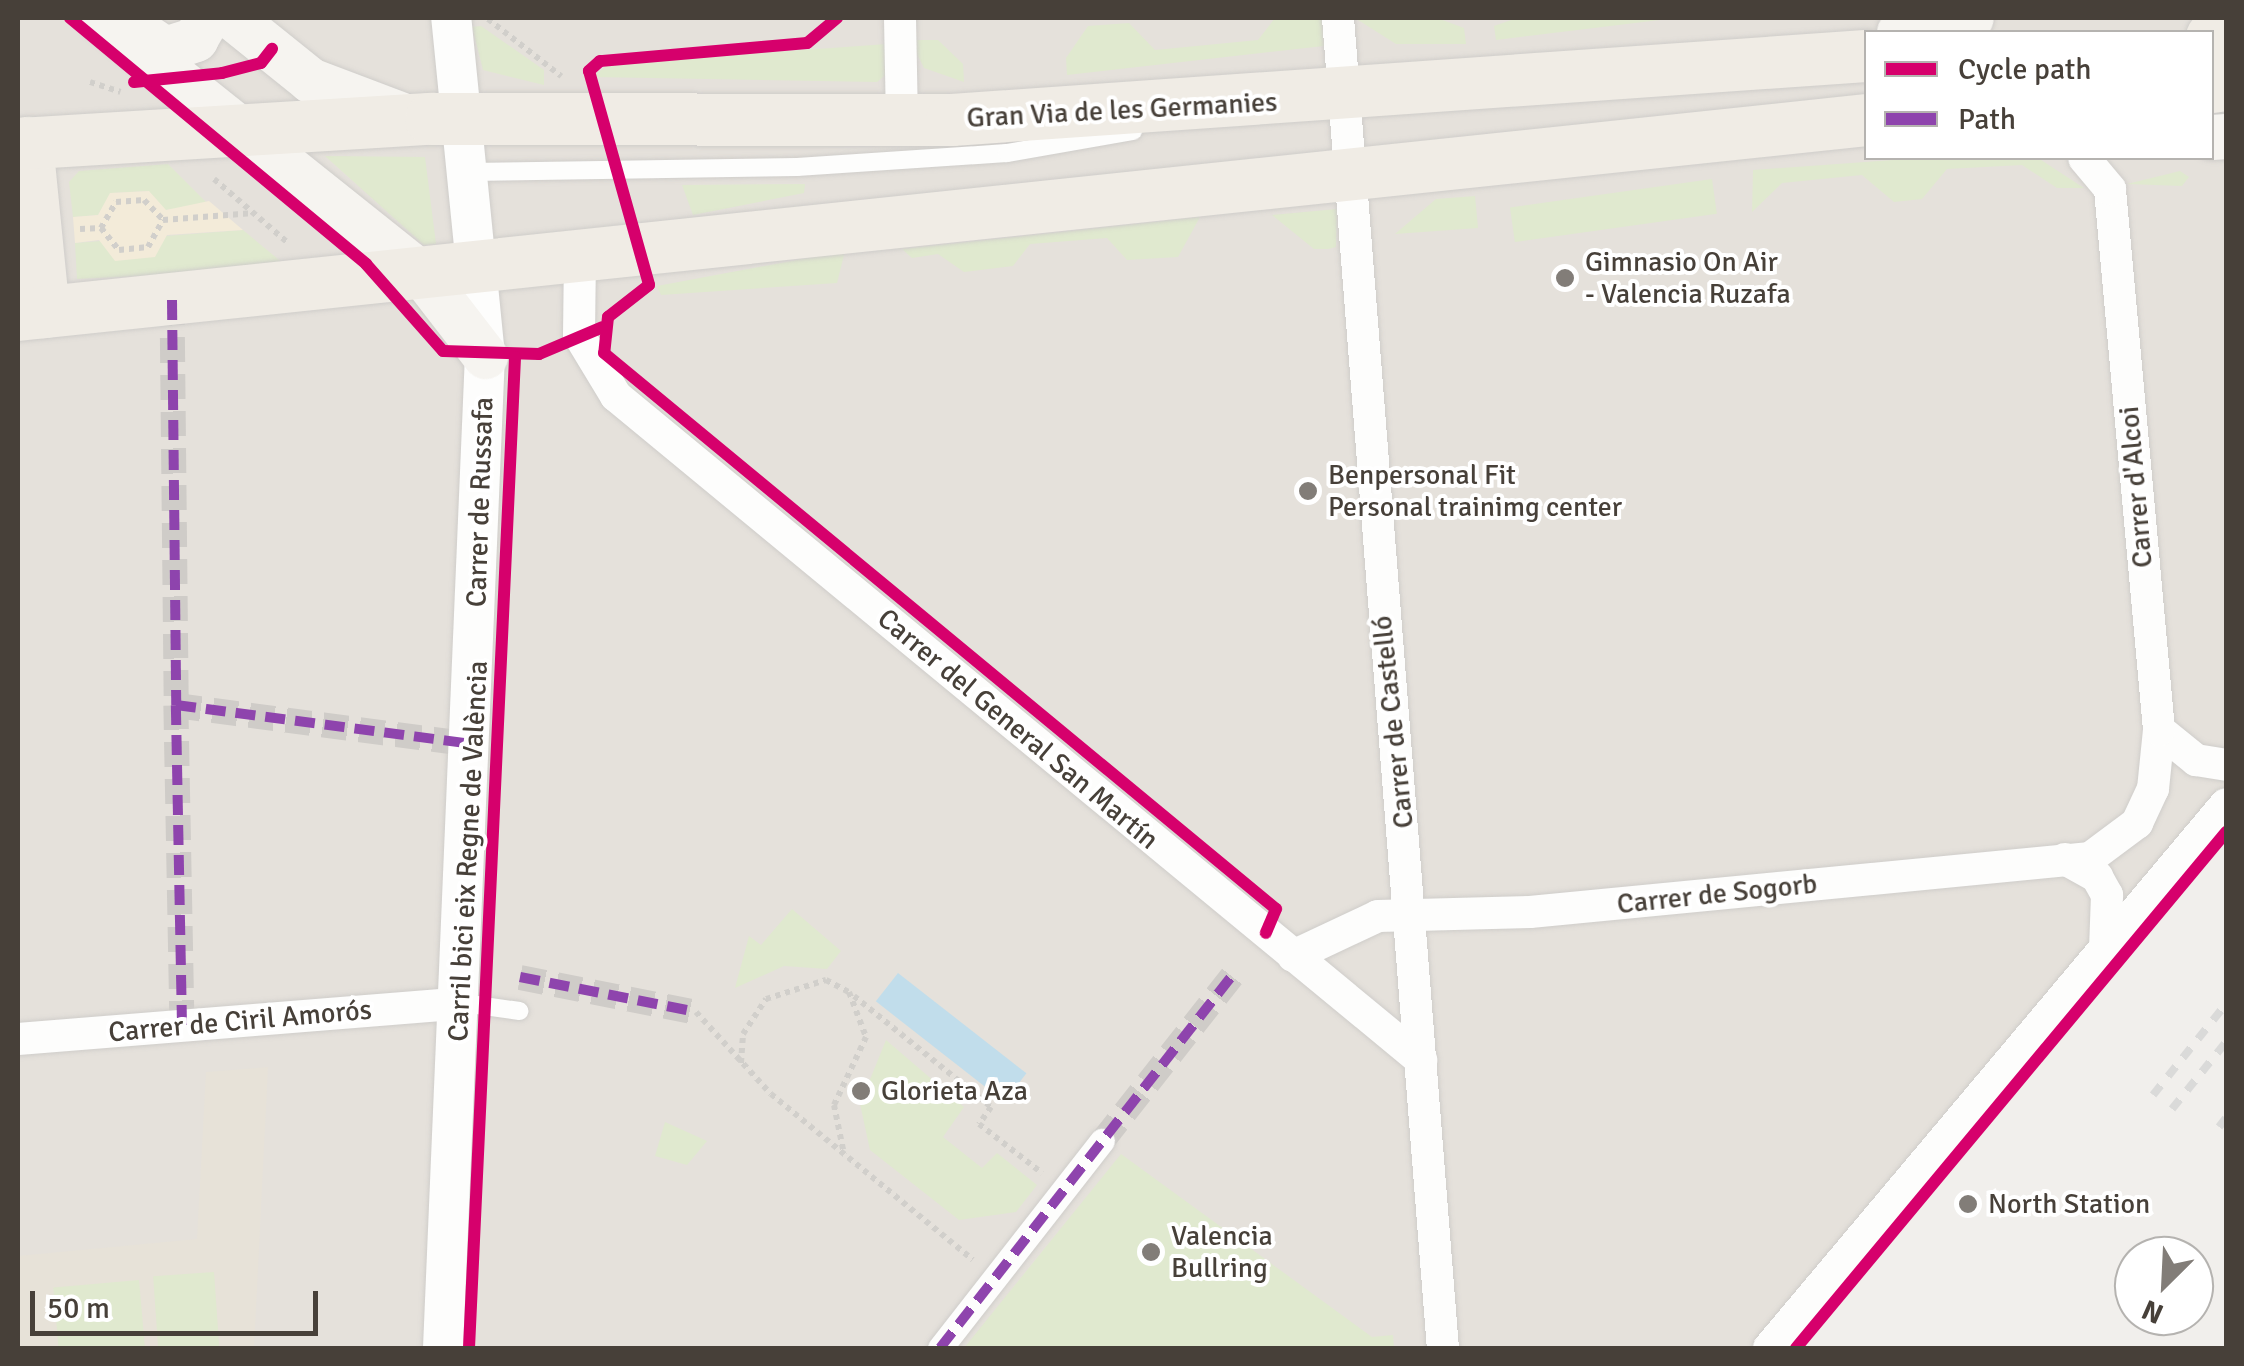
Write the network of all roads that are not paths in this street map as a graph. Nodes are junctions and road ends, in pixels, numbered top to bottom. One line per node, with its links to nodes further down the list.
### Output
1 (101, 18): 17 (main road)
2 (120, 18): 3 (main road)
3 (207, 18)
4 (234, 18): 14 (main road)
5 (451, 18): 14 (street, Carrer de Russafa)
6 (900, 18): 15 (street)
7 (1338, 18): 13 (street, Carrer de Castelló)
8 (1971, 18): 9 (main road)
9 (1909, 30)
10 (1864, 39): 12 (main road, Gran Via de les Germanies)
11 (1864, 56): 12 (main road, Gran Via de les Germanies)
12 (1777, 58): 13 (main road, Gran Via de les Germanies)
13 (1345, 96): 15 (main road, Gran Via de les Germanies); 22 (street, Carrer de Castelló); 23 (lane)
14 (448, 119): 15 (main road, Gran Via de les Germanies); 17 (main road, Gran Via de les Germanies); 23 (street, Carrer de Russafa)
15 (902, 120)
16 (1864, 120): 18 (main road)
17 (249, 126): 20 (main road, Gran Via de les Germanies); 26 (main road)
18 (1772, 133): 19 (main road); 22 (main road)
19 (1864, 135)
20 (22, 144): 27 (main road)
21 (2086, 160): 29 (street, Carrer d'Alcoi)
22 (1353, 167): 24 (main road); 34 (street, Carrer de Castelló)
23 (471, 172): 25 (street, Carrer de Russafa)
24 (580, 254): 25 (main road); 36 (street, Carrer del General San Martín)
25 (481, 266): 26 (main road); 28 (street, Carrer de Russafa)
26 (422, 272): 27 (main road); 28 (main road)
27 (31, 314)
28 (485, 356): 37 (street, Carrer de Russafa)
29 (2159, 730): 30 (street); 32 (street, Carrer d'Alcoi)
30 (2226, 765)
31 (2226, 804): 35 (street)
32 (2137, 823): 33 (street, Carrer de Sogorb)
33 (2065, 859): 34 (street, Carrer de Sogorb); 35 (street)
34 (1412, 916): 36 (street, Carrer de Sogorb); 40 (street, Carrer de Castelló)
35 (2105, 949): 45 (street)
36 (1293, 956): 40 (street, Carrer del General San Martín)
37 (463, 1003): 38 (lane); 39 (street, Carrer de Ciril Amorós); 42 (street, Carrer de Russafa)
38 (519, 1011)
39 (18, 1039)
40 (1421, 1060): 44 (street, Carrer de Castelló)
41 (1102, 1141): 43 (street)
42 (443, 1348)
43 (940, 1348)
44 (1443, 1348)
45 (1769, 1348)

